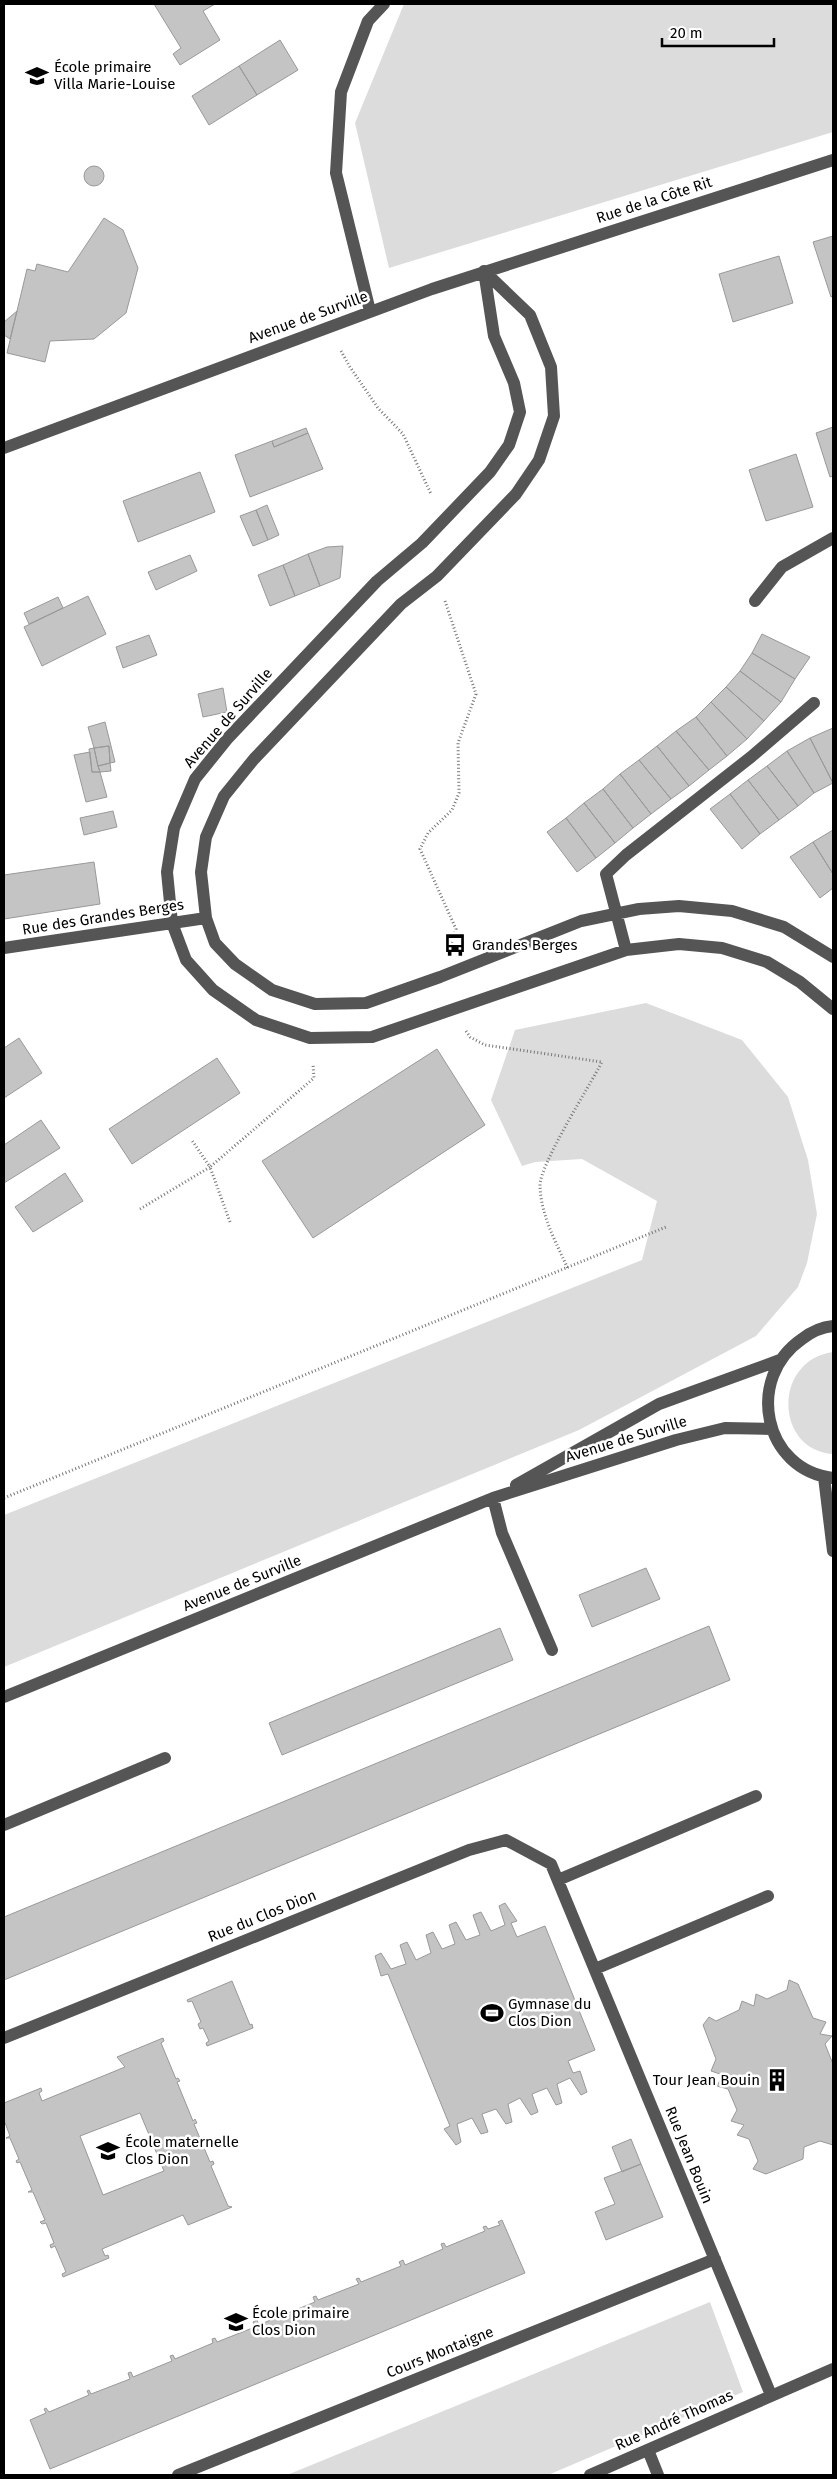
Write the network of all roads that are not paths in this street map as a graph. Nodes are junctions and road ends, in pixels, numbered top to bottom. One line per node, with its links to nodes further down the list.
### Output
1 (384, 4): 4 (street)
2 (833, 160): 3 (street, Rue de la Côte Rit)
3 (484, 271): 4 (street, Avenue de Surville); 10 (street); 11 (street, Avenue de Surville)
4 (370, 311): 5 (street, Avenue de Surville)
5 (4, 448)
6 (833, 538): 7 (street)
7 (755, 601)
8 (814, 703): 9 (street)
9 (616, 913): 10 (street); 13 (street); 14 (street)
10 (206, 918): 11 (street, Rue des Grandes Berges)
11 (172, 923): 12 (street, Rue des Grandes Berges); 13 (street, Avenue de Surville)
12 (4, 948)
13 (626, 950): 15 (street, Avenue de Surville)
14 (833, 957)
15 (833, 1009)
16 (832, 1324): 17 (street, Avenue de Surville)
17 (780, 1360): 18 (street, Avenue de Surville); 20 (street, Avenue de Surville)
18 (772, 1429): 19 (street, Avenue de Surville); 20 (street, Avenue de Surville)
19 (829, 1478): 21 (street)
20 (493, 1498): 22 (street); 23 (street, Avenue de Surville)
21 (833, 1551)
22 (552, 1650)
23 (4, 1697)
24 (165, 1758): 26 (street)
25 (756, 1796): 28 (street)
26 (4, 1826)
27 (532, 1853): 28 (street, Rue Jean Bouin); 31 (street, Rue du Clos Dion)
28 (558, 1880): 30 (street, Rue Jean Bouin)
29 (768, 1896): 30 (street)
30 (595, 1969): 32 (street, Rue Jean Bouin)
31 (4, 2038)
32 (715, 2259): 34 (street, Rue Jean Bouin); 36 (street, Cours Montaigne)
33 (833, 2368): 34 (street, Rue André Thomas)
34 (771, 2395): 35 (street, Rue André Thomas)
35 (648, 2450): 37 (street, Rue André Thomas); 38 (street)
36 (178, 2475)
37 (590, 2475)
38 (658, 2475)

